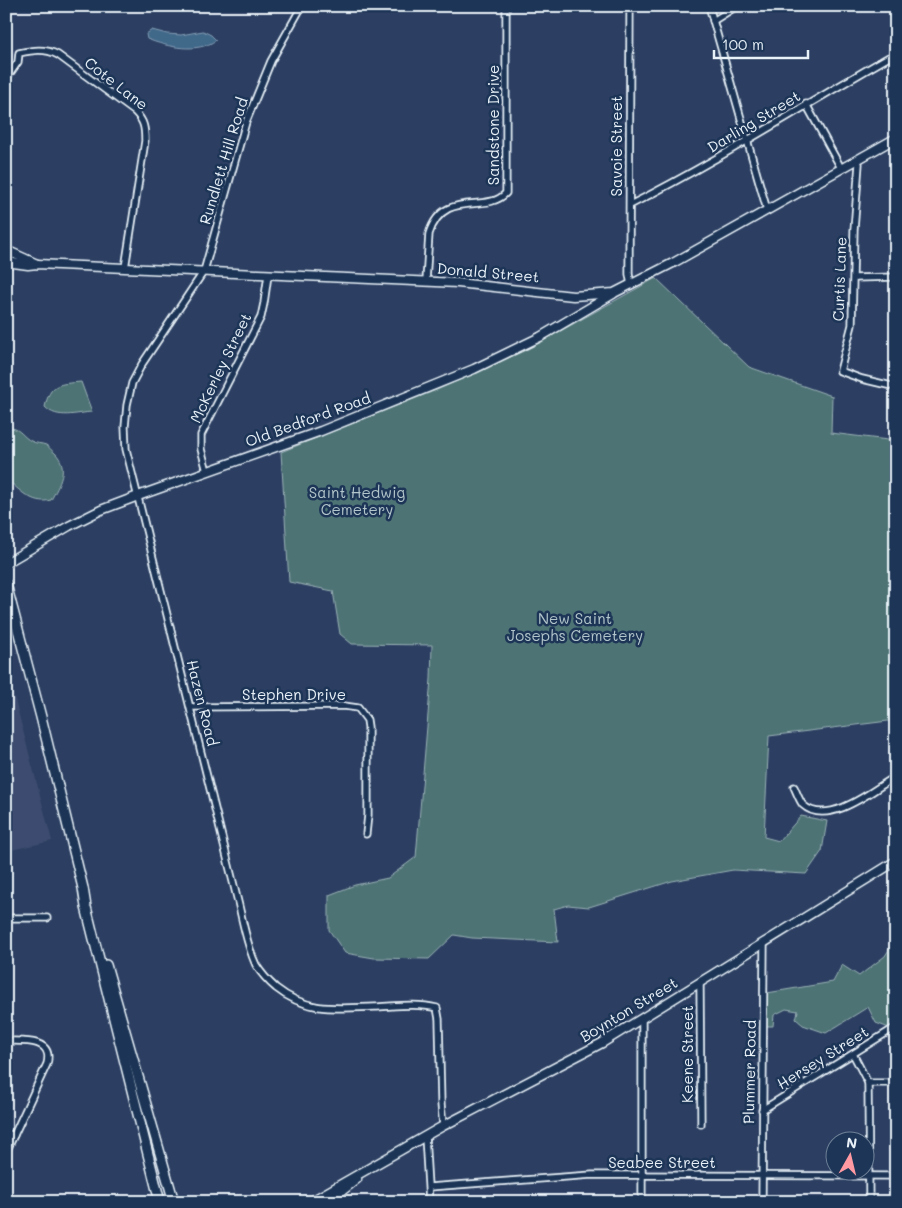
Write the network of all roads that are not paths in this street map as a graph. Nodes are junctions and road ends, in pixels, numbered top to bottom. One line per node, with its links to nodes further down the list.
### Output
1 (302, 6): 20 (street, Rundlett Hill Road)
2 (506, 6): 24 (street, Sandstone Drive)
3 (630, 6): 14 (street, Savoie Street)
4 (709, 6): 6 (street)
5 (737, 6): 6 (street)
6 (713, 21): 11 (street)
7 (889, 57): 9 (street, Darling Street)
8 (6, 79): 19 (street, Cote Lane)
9 (806, 104): 11 (street, Darling Street); 13 (street)
10 (896, 138): 12 (street, Donald Street)
11 (747, 140): 14 (street, Darling Street); 15 (street)
12 (858, 159): 13 (street, Donald Street); 23 (street, Curtis Lane)
13 (840, 168): 15 (street, Donald Street)
14 (630, 205): 25 (street, Savoie Street)
15 (767, 210): 25 (street, Donald Street)
16 (6, 250): 18 (street, Donald Street)
17 (6, 262): 18 (street, Donald Street)
18 (37, 264): 19 (street, Donald Street)
19 (125, 268): 20 (street, Donald Street)
20 (204, 271): 21 (street, Donald Street); 31 (street, Hazen Road)
21 (268, 275): 24 (street, Donald Street); 30 (street, McKerley Street)
22 (896, 277): 23 (street)
23 (854, 278): 29 (street, Curtis Lane)
24 (426, 281): 27 (street, Donald Street)
25 (631, 285): 26 (street, Donald Street)
26 (614, 293): 27 (street, Donald Street); 28 (street, Old Bedford Road)
27 (573, 296): 28 (street)
28 (585, 312): 30 (street, Old Bedford Road)
29 (896, 387)
30 (207, 471): 31 (street, Old Bedford Road)
31 (138, 496): 32 (street, Old Bedford Road); 34 (street, Hazen Road)
32 (6, 563)
33 (6, 584): 39 (main road)
34 (190, 707): 37 (street, Stephen Drive); 52 (street, Hazen Road)
35 (896, 776): 36 (street)
36 (794, 787)
37 (366, 834)
38 (896, 861): 42 (street, Boynton Street)
39 (83, 888): 66 (main road); 67 (main road)
40 (6, 918): 41 (street)
41 (47, 918)
42 (764, 944): 43 (street, Boynton Street); 50 (street, Plummer Road)
43 (700, 983): 44 (street, Boynton Street); 51 (street, Keene Street)
44 (642, 1019): 52 (street, Boynton Street); 59 (street)
45 (896, 1027): 47 (street, Hersey Street)
46 (6, 1041): 55 (street)
47 (853, 1054): 48 (street); 50 (street, Hersey Street)
48 (868, 1083): 49 (street); 53 (street)
49 (896, 1084)
50 (762, 1110): 60 (street, Plummer Road)
51 (701, 1124)
52 (442, 1126): 56 (street, Boynton Street)
53 (869, 1130)
54 (6, 1134): 55 (street)
55 (14, 1134): 57 (street)
56 (425, 1136): 58 (street, Boynton Street); 65 (street)
57 (6, 1152)
58 (370, 1168): 68 (street, Boynton Street); 69 (street, Boynton Street)
59 (642, 1175): 60 (street, Seabee Street); 65 (street, Seabee Street); 71 (street)
60 (762, 1176): 61 (street, Seabee Street); 72 (street, Plummer Road)
61 (824, 1176)
62 (874, 1176): 63 (street, Seabee Street)
63 (896, 1176)
64 (869, 1180): 73 (street)
65 (429, 1186): 70 (street)
66 (160, 1202)
67 (174, 1202)
68 (310, 1202)
69 (328, 1202)
70 (429, 1202)
71 (642, 1202)
72 (762, 1202)
73 (869, 1202)

